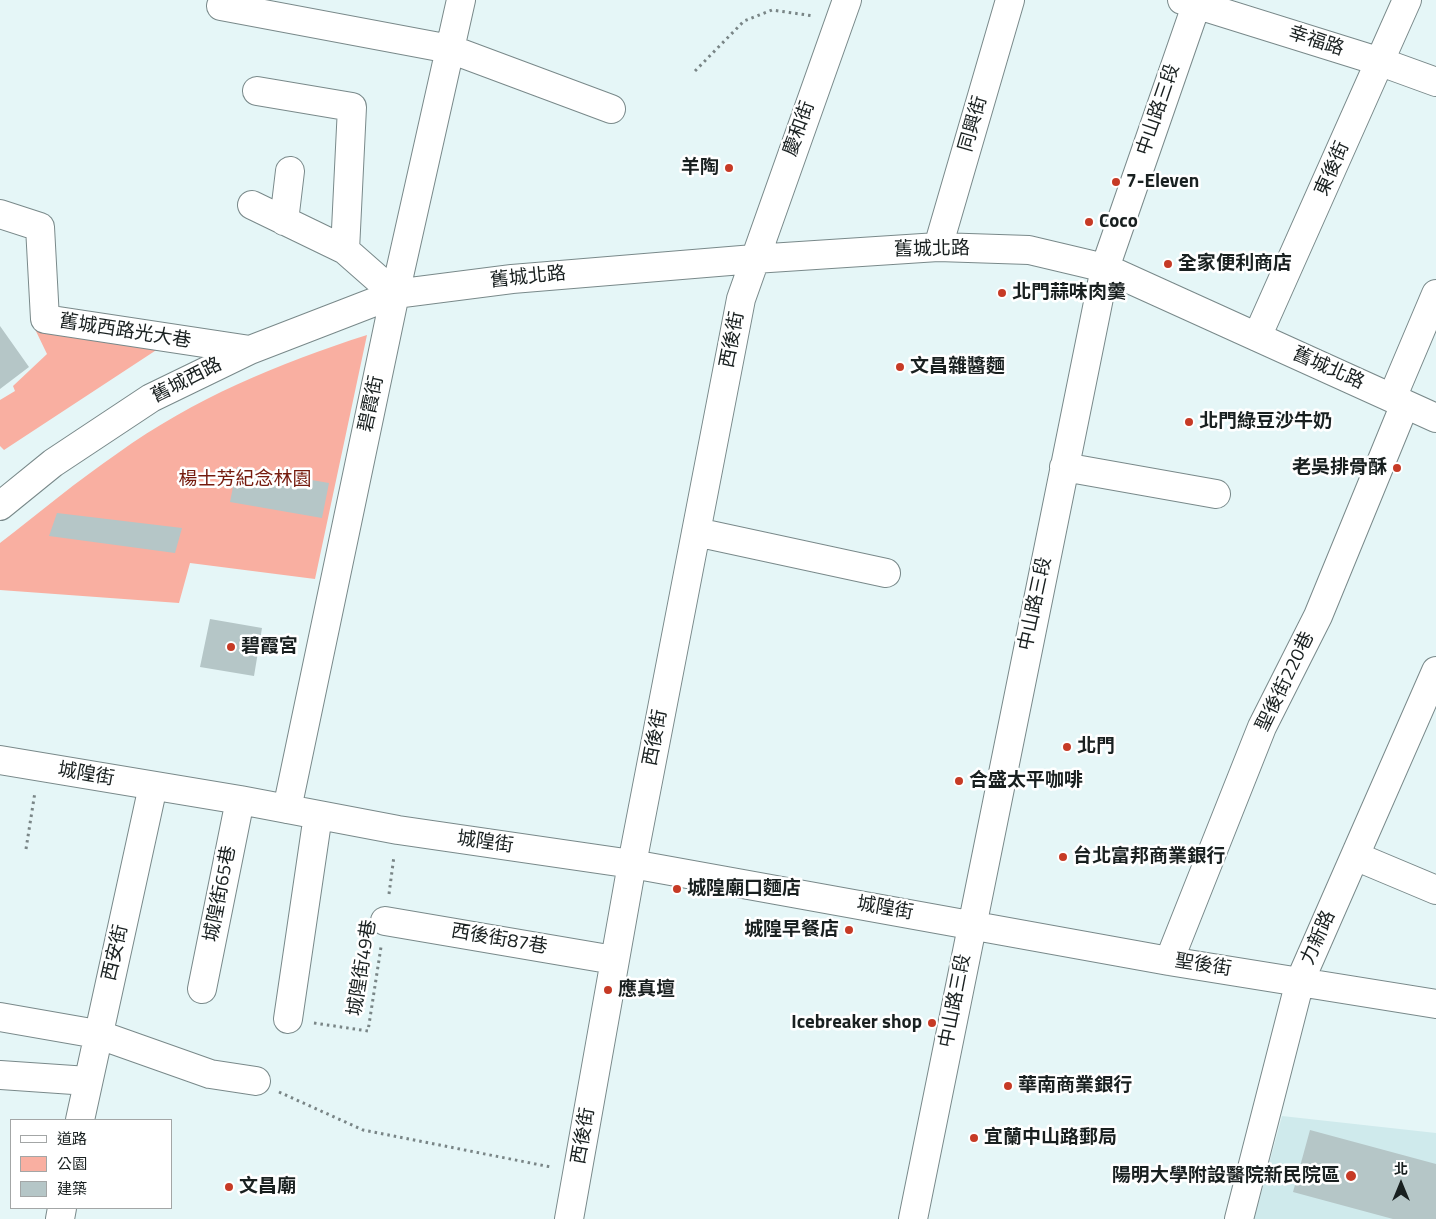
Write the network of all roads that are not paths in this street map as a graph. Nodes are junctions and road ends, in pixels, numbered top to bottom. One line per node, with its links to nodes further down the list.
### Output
1 (461, 0): 7 (street, 碧霞街)
2 (1010, 0): 16 (street, 同興街)
3 (1407, 0): 8 (street, 東後街)
4 (1192, 1): 8 (street, 幸福路); 19 (street, 中山路三段)
5 (221, 6): 7 (street)
6 (843, 11): 18 (street, 慶和街)
7 (450, 49): 11 (street); 20 (street, 碧霞街)
8 (1381, 62): 9 (street, 幸福路); 22 (street, 東後街)
9 (1436, 82)
10 (257, 91): 17 (street)
11 (611, 109)
12 (290, 171): 15 (street)
13 (252, 206): 15 (street)
14 (0, 214): 23 (street, 舊城西路光大巷)
15 (284, 220): 17 (street)
16 (938, 247): 18 (street, 舊城北路); 19 (street, 舊城北路)
17 (345, 250): 20 (street)
18 (754, 259): 20 (street, 舊城北路); 29 (street, 西後街)
19 (1105, 268): 22 (street, 舊城北路); 26 (street, 中山路三段)
20 (395, 294): 23 (street, 舊城西路); 35 (street, 碧霞街)
21 (1436, 294): 24 (street, 聖後街220巷)
22 (1257, 337): 24 (street, 舊城北路)
23 (250, 350): 28 (street, 舊城西路)
24 (1398, 401): 25 (street, 舊城北路); 43 (street, 聖後街220巷)
25 (1436, 418)
26 (1064, 466): 27 (street); 41 (street, 中山路三段)
27 (1216, 494)
28 (0, 506)
29 (696, 532): 30 (street); 38 (street, 西後街)
30 (886, 573)
31 (1436, 671): 37 (street, 力新路)
32 (0, 760): 33 (street, 城隍街)
33 (153, 786): 34 (street, 城隍街); 49 (street, 西安街)
34 (240, 800): 35 (street, 城隍街); 45 (street, 城隍街65巷)
35 (287, 809): 36 (street, 城隍街)
36 (318, 815): 38 (street, 城隍街); 48 (street)
37 (1355, 856): 39 (street); 44 (street, 力新路)
38 (632, 864): 41 (street, 城隍街); 42 (street, 西後街)
39 (1436, 890)
40 (384, 921): 42 (street, 西後街87巷)
41 (971, 925): 43 (street, 聖後街); 55 (street, 中山路三段)
42 (614, 960): 54 (street, 西後街)
43 (1169, 961): 44 (street, 聖後街)
44 (1300, 981): 46 (street, 聖後街); 56 (street, 力新路)
45 (202, 988)
46 (1436, 1004)
47 (0, 1017): 49 (street)
48 (288, 1019)
49 (97, 1034): 51 (street, 西安街); 52 (street)
50 (0, 1075): 51 (street)
51 (88, 1081): 53 (street, 西安街)
52 (256, 1081)
53 (80, 1119)
54 (569, 1219)
55 (913, 1219)
56 (1239, 1219)

